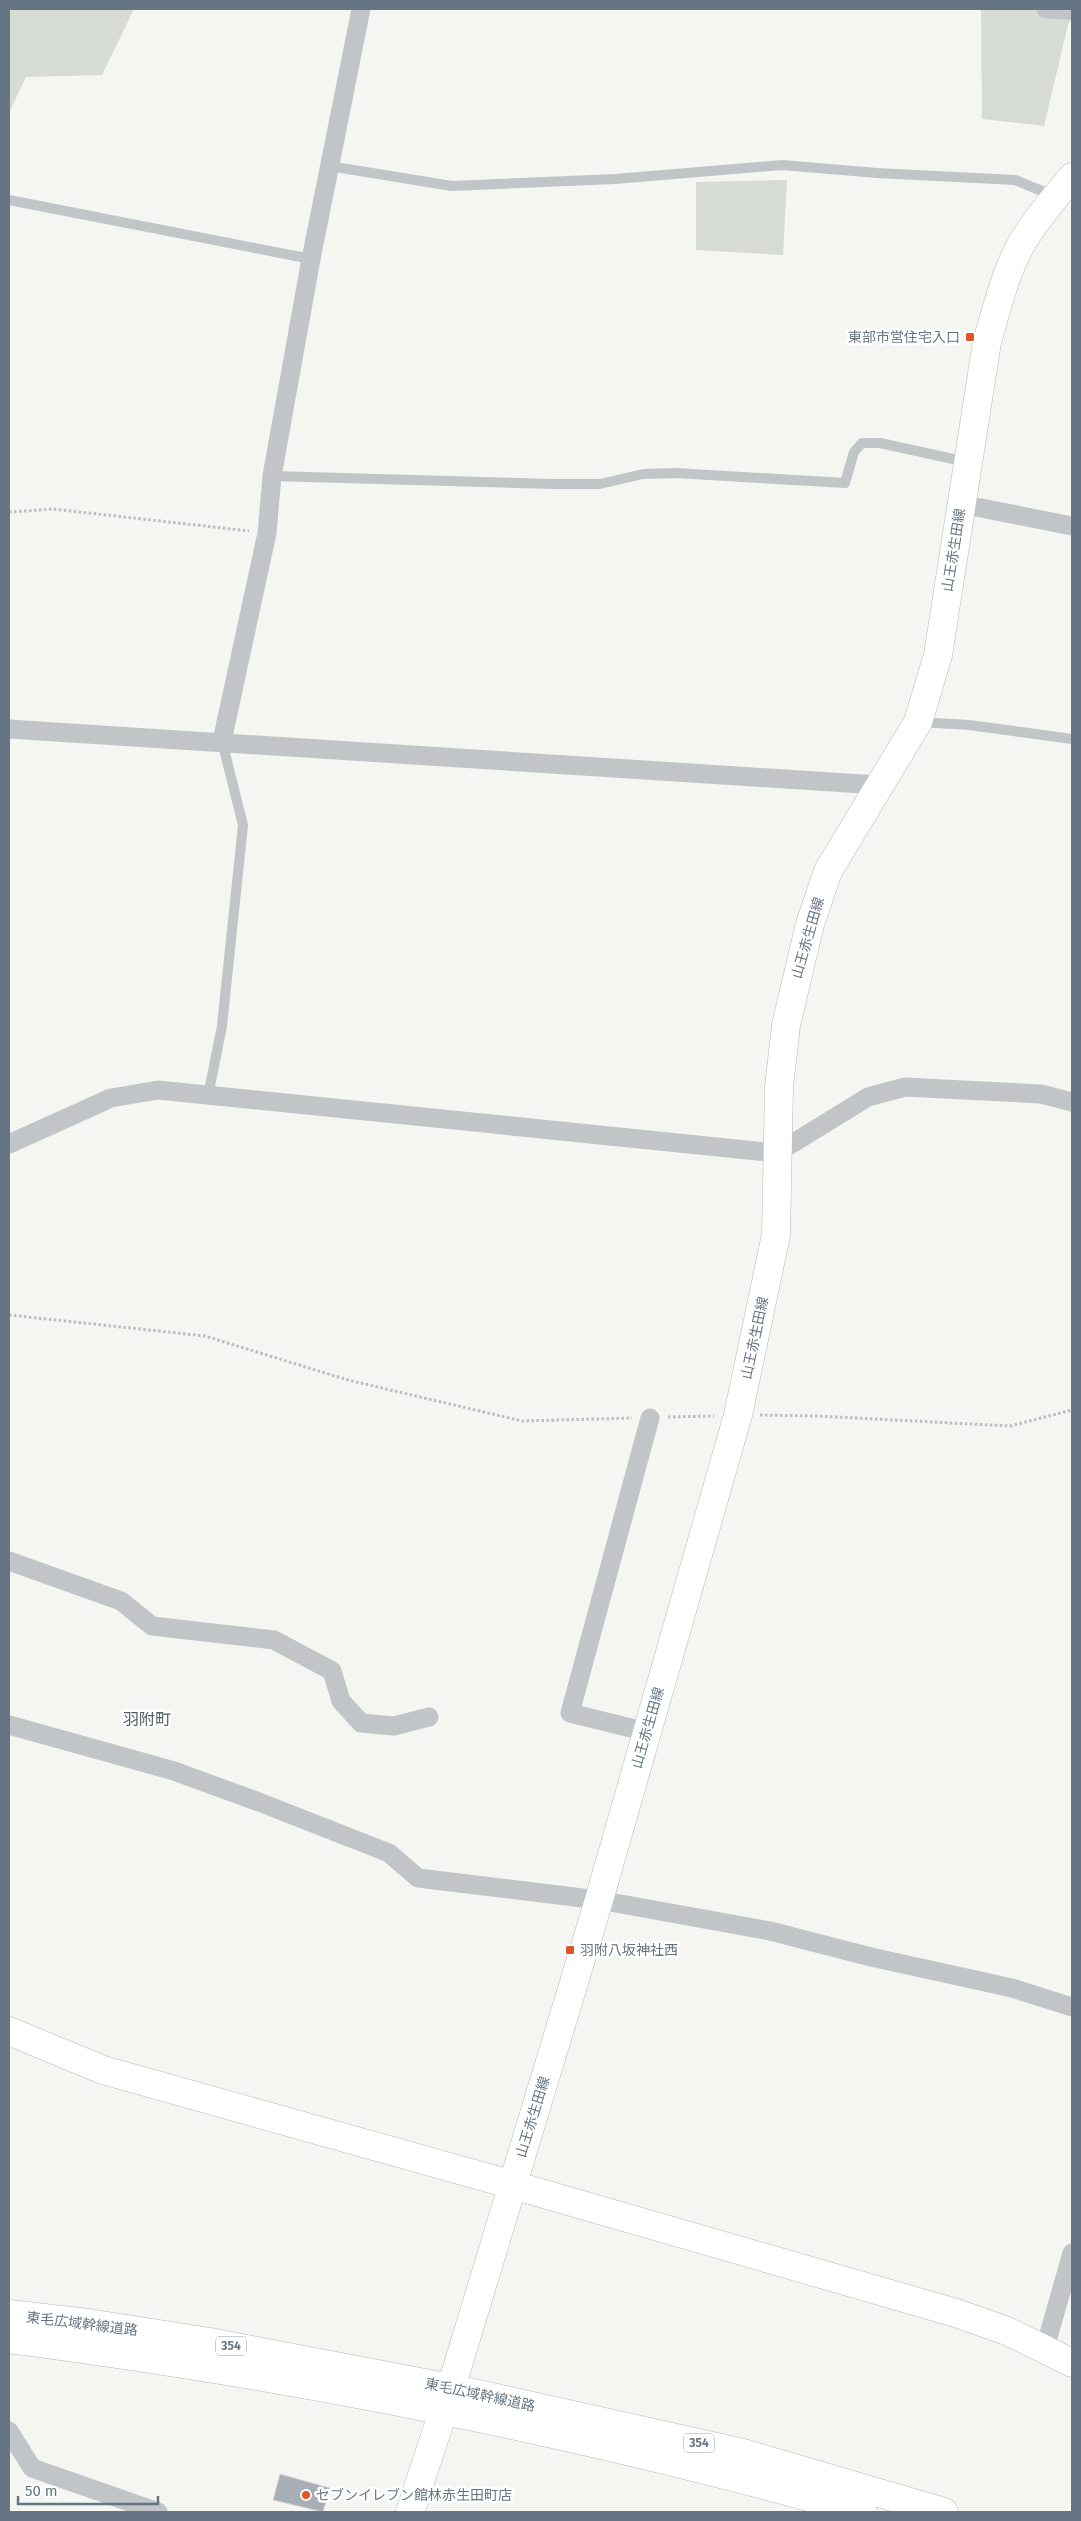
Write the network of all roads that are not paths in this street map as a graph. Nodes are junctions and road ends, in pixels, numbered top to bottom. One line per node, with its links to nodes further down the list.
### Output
1 (361, 9): 4 (street)
2 (1046, 9): 3 (street)
3 (1072, 10)
4 (329, 166): 5 (lane); 7 (street)
5 (1064, 187): 8 (main road, 山王赤生田線)
6 (9, 200): 7 (lane)
7 (311, 259): 9 (street)
8 (968, 462): 9 (lane); 10 (main road, 山王赤生田線)
9 (272, 476): 15 (street)
10 (961, 504): 11 (street); 12 (main road, 山王赤生田線)
11 (1072, 526)
12 (918, 722): 14 (lane); 16 (main road, 山王赤生田線)
13 (9, 729): 15 (street)
14 (1072, 739)
15 (222, 741): 16 (street); 17 (lane)
16 (878, 785): 20 (main road, 山王赤生田線)
17 (208, 1096): 19 (street); 20 (street)
18 (1072, 1102): 20 (street)
19 (9, 1144)
20 (777, 1153): 25 (main road, 山王赤生田線)
21 (650, 1418): 25 (street)
22 (9, 1561): 23 (street)
23 (429, 1717)
24 (9, 1725): 26 (street)
25 (647, 1732): 26 (main road, 山王赤生田線)
26 (599, 1900): 27 (street); 29 (main road, 山王赤生田線)
27 (1072, 2007)
28 (9, 2031): 29 (main road)
29 (513, 2184): 33 (main road); 35 (main road, 山王赤生田線)
30 (1072, 2253): 33 (street)
31 (9, 2314): 35 (main road, 東毛広域幹線道路 / 354)
32 (9, 2339): 35 (main road, 東毛広域幹線道路 / 354)
33 (1045, 2348): 34 (main road)
34 (1072, 2363)
35 (447, 2399): 38 (main road, 山王赤生田線); 39 (main road, 東毛広域幹線道路 / 354); 40 (main road, 東毛広域幹線道路 / 354)
36 (9, 2431): 37 (street)
37 (158, 2512)
38 (410, 2512)
39 (863, 2512)
40 (944, 2512)

